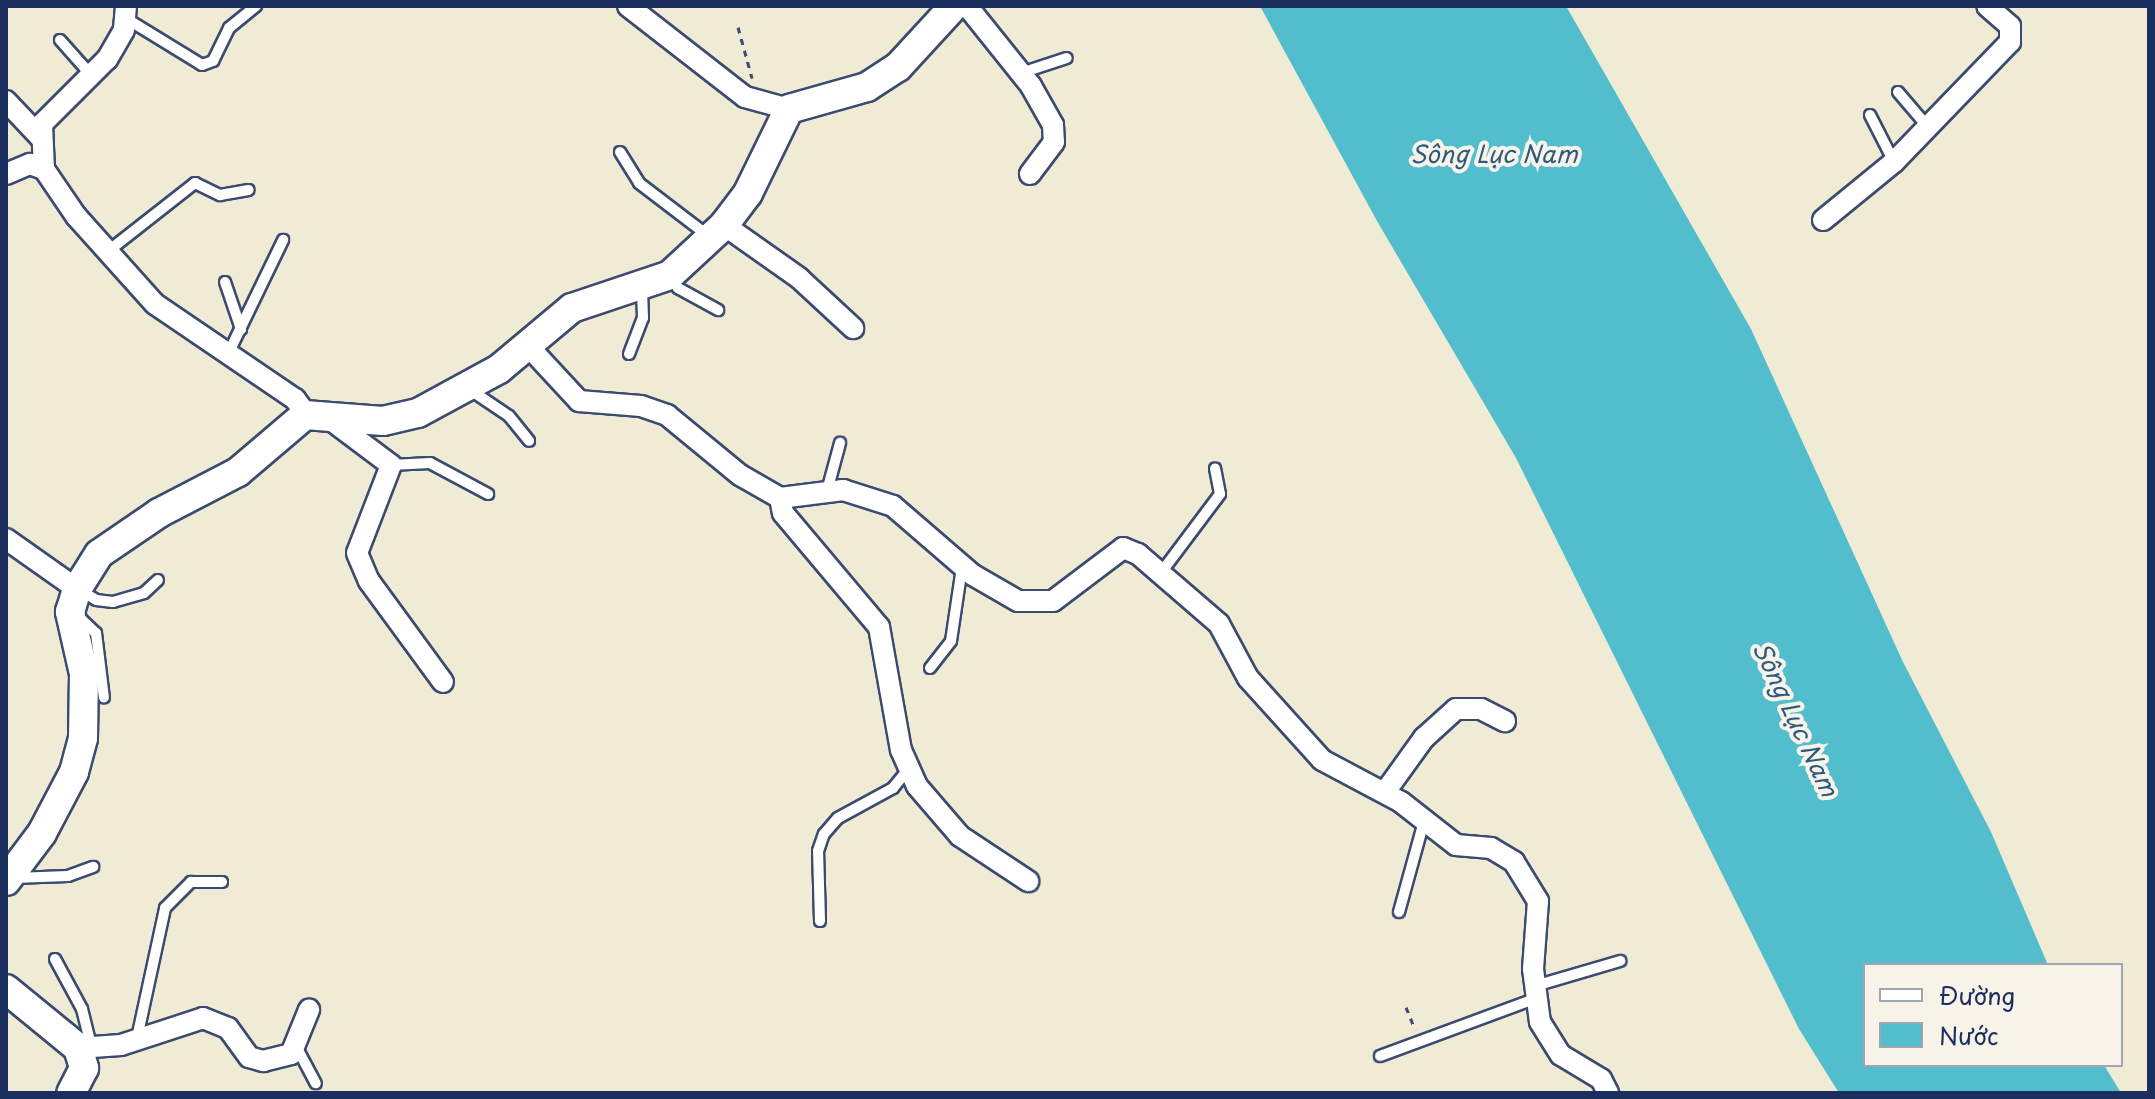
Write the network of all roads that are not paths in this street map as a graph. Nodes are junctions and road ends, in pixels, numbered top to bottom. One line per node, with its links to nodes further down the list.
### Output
1 (256, 6): 6 (lane)
2 (628, 6): 13 (street)
3 (954, 6): 13 (street)
4 (967, 6): 9 (street)
5 (1987, 6): 15 (street)
6 (127, 13): 10 (street)
7 (60, 40): 10 (lane)
8 (1067, 58): 9 (lane)
9 (1021, 73): 21 (street)
10 (92, 76): 16 (street)
11 (1898, 92): 15 (lane)
12 (6, 101): 16 (street)
13 (789, 109): 24 (street)
14 (1870, 115): 18 (lane)
15 (1928, 127): 18 (street)
16 (40, 137): 19 (street)
17 (620, 152): 24 (lane)
18 (1894, 162): 23 (street)
19 (44, 169): 20 (street); 26 (street)
20 (6, 174)
21 (1030, 174)
22 (249, 190): 26 (lane)
23 (1823, 220)
24 (717, 232): 27 (street); 31 (street)
25 (283, 240): 32 (lane)
26 (107, 252): 35 (street)
27 (670, 275): 29 (street); 30 (lane)
28 (225, 282): 32 (lane)
29 (642, 287): 33 (street); 34 (lane)
30 (718, 310)
31 (853, 328)
32 (241, 329): 35 (lane)
33 (529, 347): 36 (street); 44 (street)
34 (629, 354)
35 (227, 356): 37 (street)
36 (468, 388): 37 (street); 38 (lane)
37 (316, 416): 40 (street); 49 (street)
38 (529, 441)
39 (840, 443): 42 (lane)
40 (391, 465): 43 (lane); 51 (street)
41 (1215, 468): 47 (lane)
42 (827, 491): 44 (street); 46 (street)
43 (488, 494)
44 (780, 498): 54 (street)
45 (6, 539): 49 (street)
46 (962, 565): 47 (street); 50 (lane)
47 (1160, 574): 55 (street)
48 (158, 580): 49 (lane)
49 (74, 600): 52 (lane); 58 (street)
50 (930, 668)
51 (443, 682)
52 (104, 698)
53 (1505, 721): 55 (street)
54 (909, 768): 59 (street); 62 (lane)
55 (1385, 792): 56 (street)
56 (1424, 821): 61 (lane); 66 (street)
57 (93, 867): 58 (lane)
58 (7, 880)
59 (1028, 881)
60 (222, 882): 68 (lane)
61 (1399, 912)
62 (820, 921)
63 (55, 959): 69 (lane)
64 (1620, 961): 66 (lane)
65 (6, 989): 69 (street)
66 (1536, 992): 71 (lane); 74 (street)
67 (309, 1010): 70 (street)
68 (137, 1040): 69 (street); 70 (street)
69 (84, 1047): 73 (street)
70 (297, 1048): 72 (lane)
71 (1380, 1056)
72 (316, 1083)
73 (71, 1093)
74 (1608, 1093)

